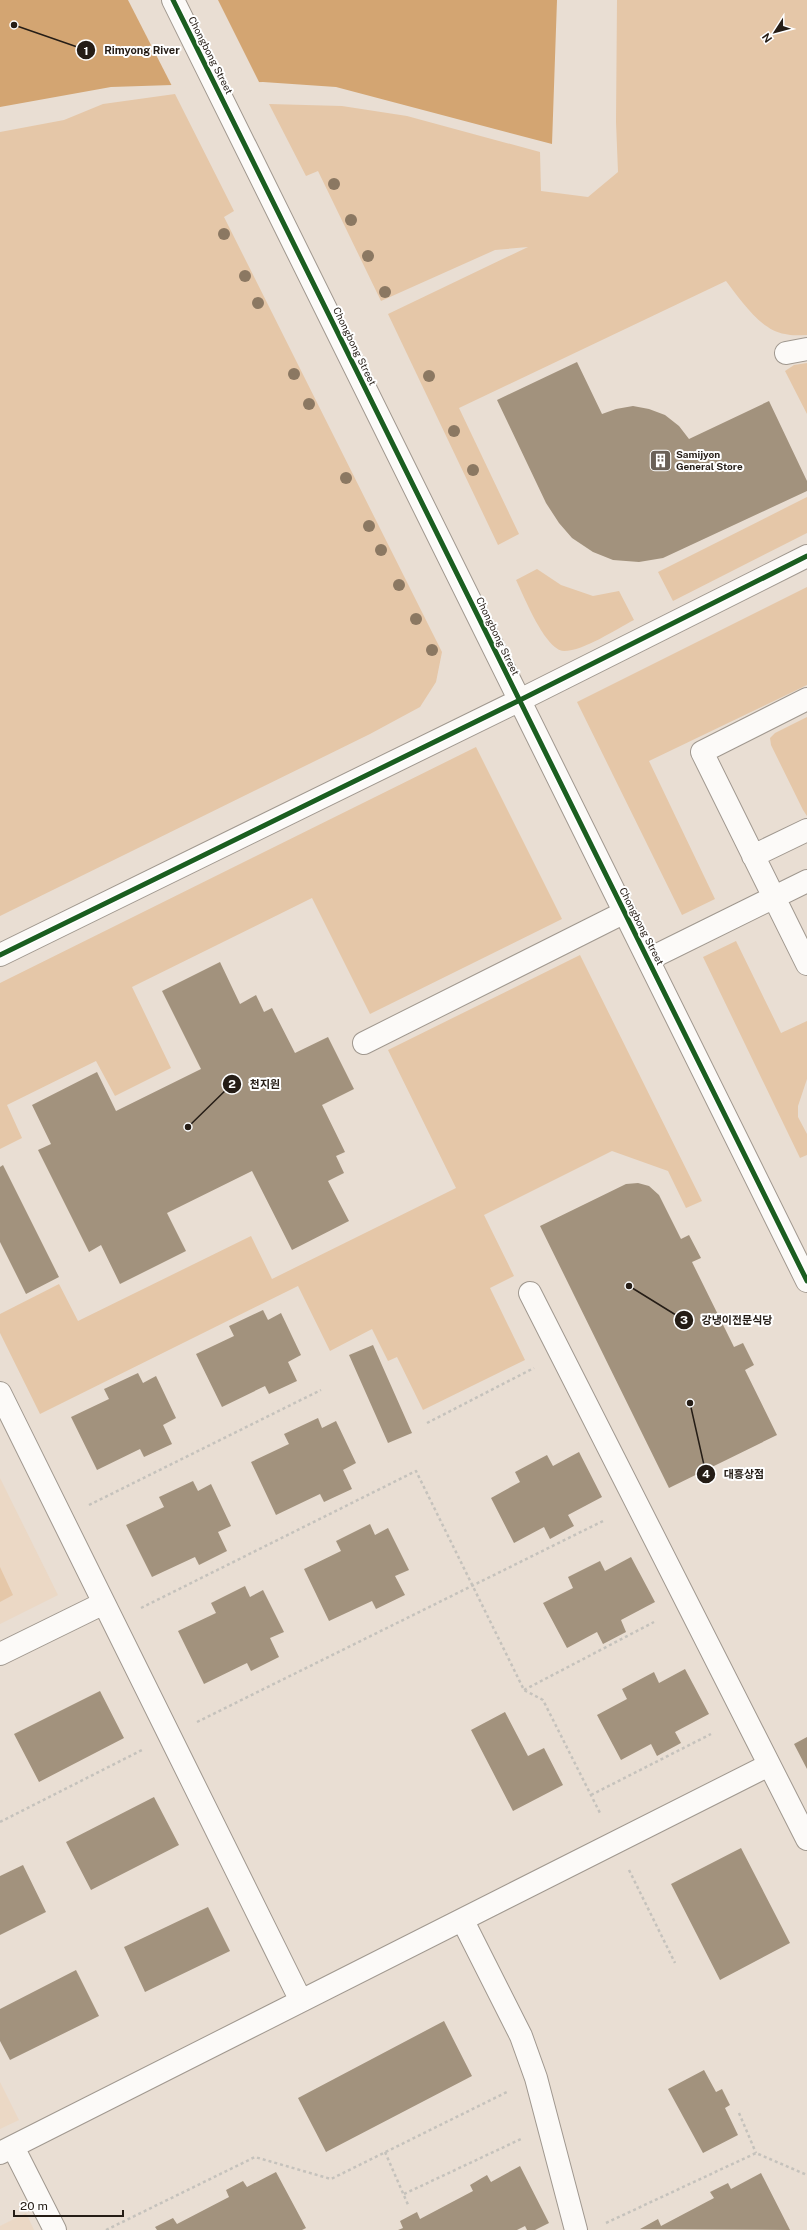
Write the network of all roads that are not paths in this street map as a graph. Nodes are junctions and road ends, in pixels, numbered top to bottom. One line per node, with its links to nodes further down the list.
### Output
1 (173, 0): 4 (street, Chongbong Street)
2 (807, 556): 4 (street)
3 (807, 699): 6 (street)
4 (520, 700): 9 (street, Chongbong Street); 11 (street)
5 (807, 830): 6 (street)
6 (753, 856): 8 (street)
7 (807, 881): 8 (street)
8 (774, 897): 10 (street); 12 (street)
9 (625, 912): 12 (street, Chongbong Street); 14 (street)
10 (801, 936): 13 (street)
11 (0, 955)
12 (649, 959): 15 (street, Chongbong Street)
13 (807, 964)
14 (364, 1043)
15 (807, 1281)
16 (530, 1293): 20 (street)
17 (0, 1393): 18 (street)
18 (109, 1612): 19 (street); 23 (street)
19 (0, 1654)
20 (769, 1765): 21 (street); 22 (street)
21 (807, 1839)
22 (463, 1921): 23 (street); 26 (street)
23 (300, 1999): 24 (street)
24 (7, 2150): 25 (street)
25 (55, 2230)
26 (576, 2230)

